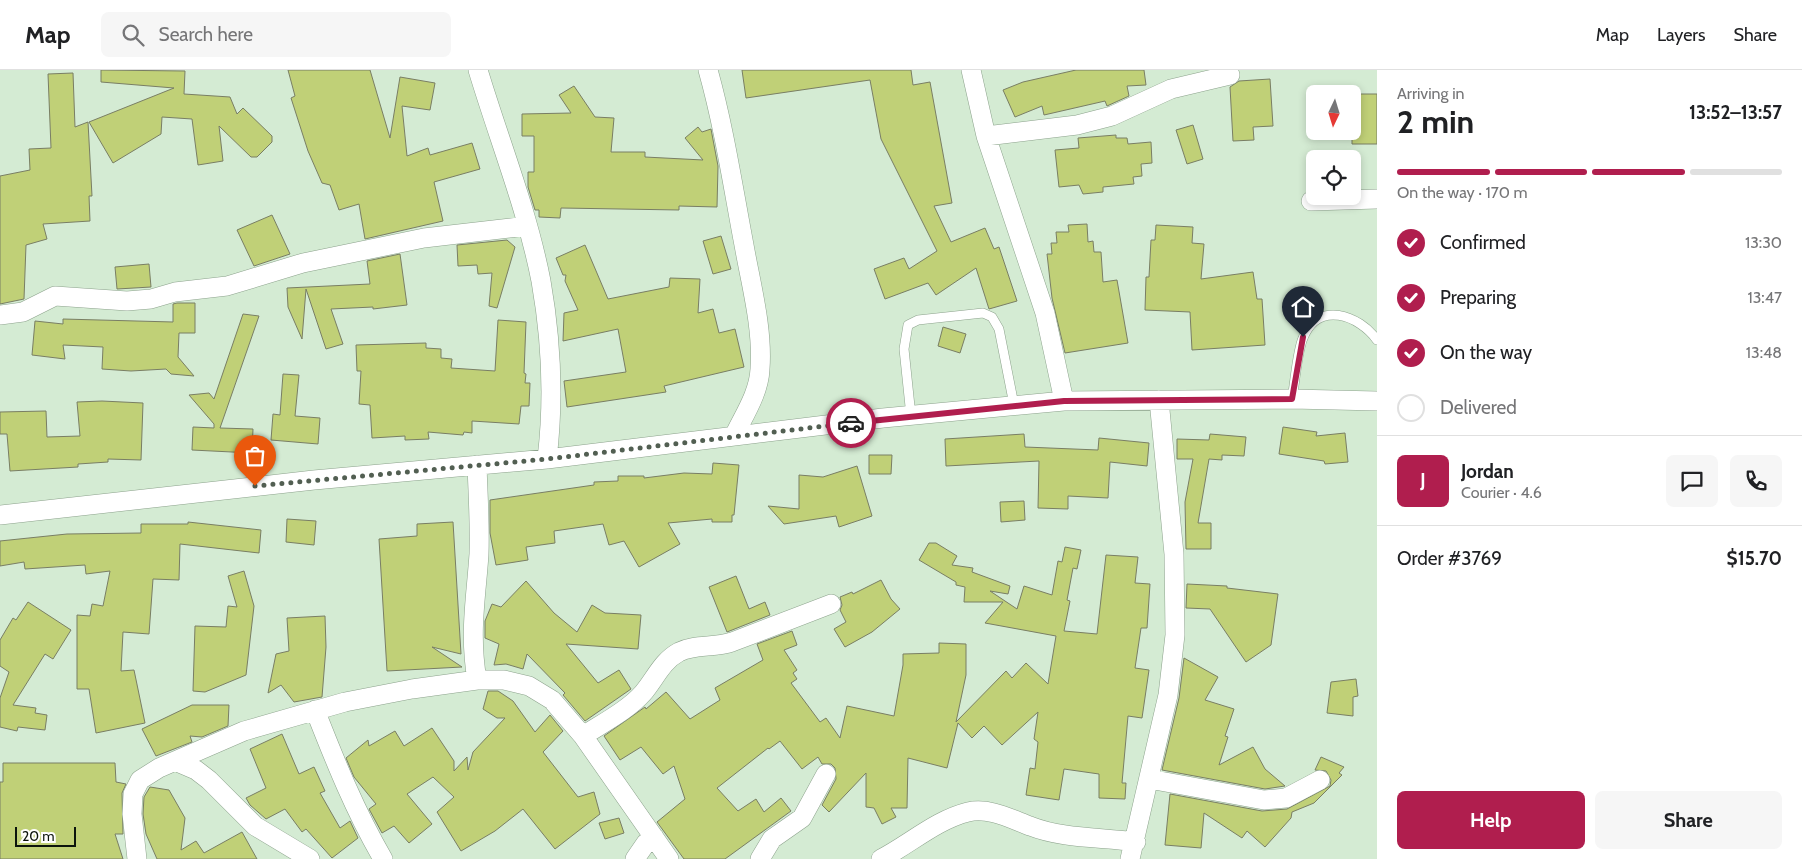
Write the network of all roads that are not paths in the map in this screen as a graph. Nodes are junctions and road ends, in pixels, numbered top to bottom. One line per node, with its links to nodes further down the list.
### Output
1 (478, 70): 8 (street)
2 (708, 70): 17 (street)
3 (971, 70): 5 (street)
4 (1230, 76): 5 (street)
5 (986, 136): 13 (street)
6 (1361, 199): 7 (street)
7 (1377, 199)
8 (528, 226): 9 (street); 18 (street)
9 (0, 315)
10 (1377, 340): 11 (lane)
11 (1292, 399): 12 (street); 14 (street)
12 (1159, 400): 13 (street); 27 (street)
13 (1064, 401): 15 (street)
14 (1377, 401)
15 (1014, 405): 16 (street); 16 (lane)
16 (910, 416): 17 (street)
17 (734, 436): 18 (street)
18 (547, 459): 19 (street)
19 (478, 465): 20 (street); 22 (street)
20 (0, 515)
21 (831, 604): 24 (street)
22 (477, 680): 23 (street); 24 (street)
23 (315, 710): 25 (street); 33 (street)
24 (583, 736): 29 (street)
25 (175, 761): 31 (street); 32 (street)
26 (826, 774): 36 (street)
27 (1149, 779): 28 (street); 30 (street)
28 (1320, 780)
29 (654, 837): 34 (street); 35 (street)
30 (1133, 850): 37 (street)
31 (137, 859)
32 (310, 859)
33 (383, 859)
34 (635, 859)
35 (668, 859)
36 (760, 859)
37 (881, 859)

